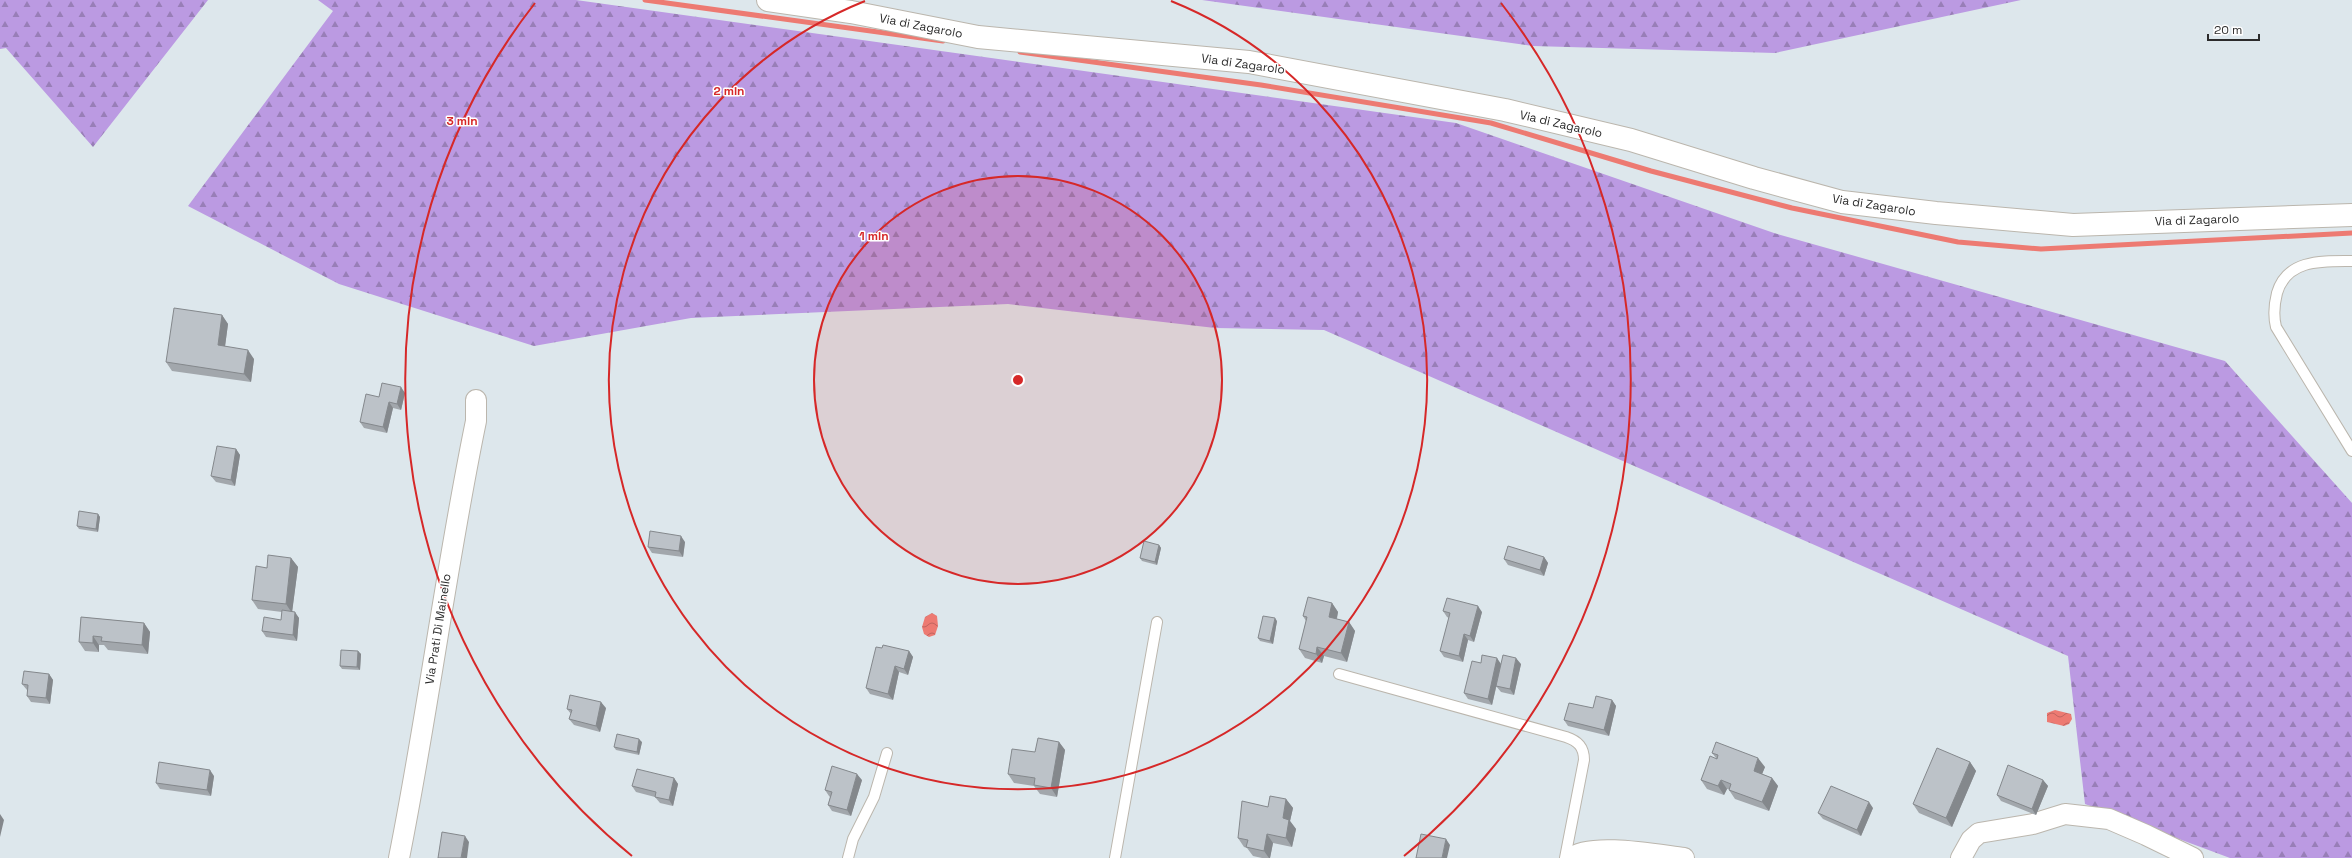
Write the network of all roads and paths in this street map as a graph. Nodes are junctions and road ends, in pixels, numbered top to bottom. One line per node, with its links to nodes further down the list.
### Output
1 (768, 0): 2 (main road, Via di Zagarolo)
2 (2352, 215)
3 (2352, 261): 5 (lane)
4 (476, 400): 9 (street, Via Prati Di Mainello)
5 (2352, 451)
6 (1157, 622): 11 (lane)
7 (1339, 674): 12 (lane)
8 (887, 753): 10 (lane)
9 (399, 858)
10 (848, 858)
11 (1115, 858)
12 (1565, 858)
13 (1571, 858): 14 (street)
14 (1684, 858)
15 (1961, 858): 16 (street)
16 (2192, 858)

